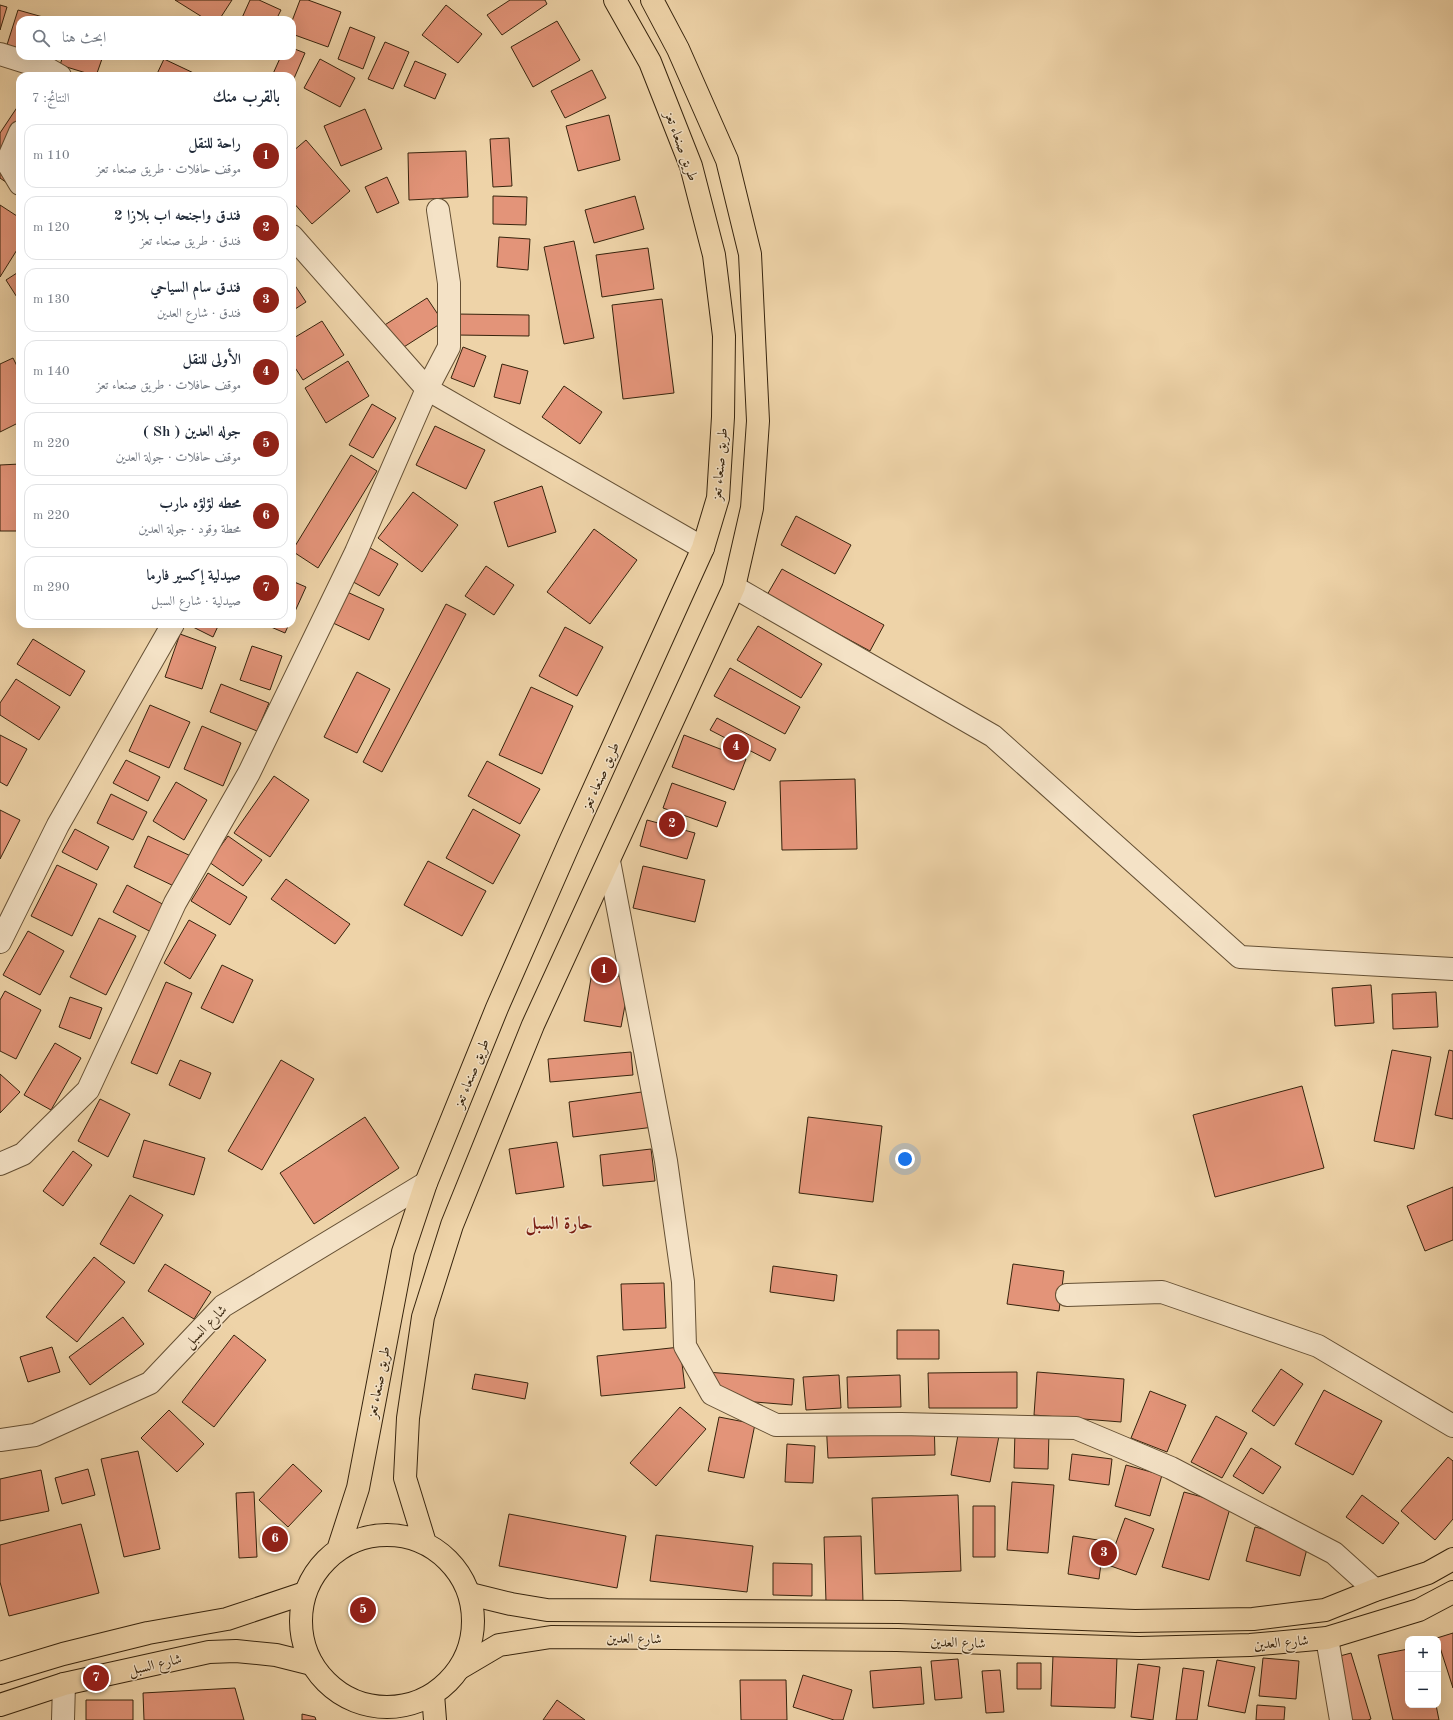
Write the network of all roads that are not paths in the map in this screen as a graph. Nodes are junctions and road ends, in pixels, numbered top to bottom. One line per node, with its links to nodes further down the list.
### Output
1 (615, 0): 10 (main road, طريق صنعاء تعز)
2 (652, 0): 11 (main road)
3 (0, 54): 4 (street)
4 (46, 72)
5 (16, 141): 6 (street)
6 (16, 177)
7 (438, 210): 9 (street)
8 (296, 241): 9 (street)
9 (427, 389): 10 (street); 16 (street)
10 (703, 548): 17 (main road, طريق صنعاء تعز)
11 (734, 587): 13 (main road); 15 (street)
12 (171, 628): 14 (street)
13 (609, 861): 21 (main road); 24 (street)
14 (0, 942)
15 (1453, 970)
16 (0, 1164)
17 (426, 1183): 20 (street, شارع السبل); 22 (main road, طريق صنعاء تعز)
18 (1067, 1295): 19 (street)
19 (1453, 1426)
20 (0, 1440)
21 (425, 1543): 22 (main road); 27 (main road)
22 (338, 1550): 25 (main road)
23 (1453, 1559): 24 (main road, شارع العدين)
24 (1375, 1590): 27 (main road, شارع العدين)
25 (305, 1592): 29 (main road); 31 (main road)
26 (1453, 1592): 28 (main road, شارع العدين)
27 (470, 1594): 30 (main road)
28 (1327, 1638): 30 (main road, شارع العدين); 38 (street)
29 (312, 1664): 32 (main road, شارع السبل); 35 (main road)
30 (460, 1668): 33 (main road)
31 (0, 1673)
32 (64, 1684): 34 (main road, شارع السبل); 36 (street)
33 (433, 1694): 35 (main road); 37 (main road)
34 (0, 1705)
35 (372, 1712)
36 (63, 1720)
37 (435, 1720)
38 (1341, 1720)

